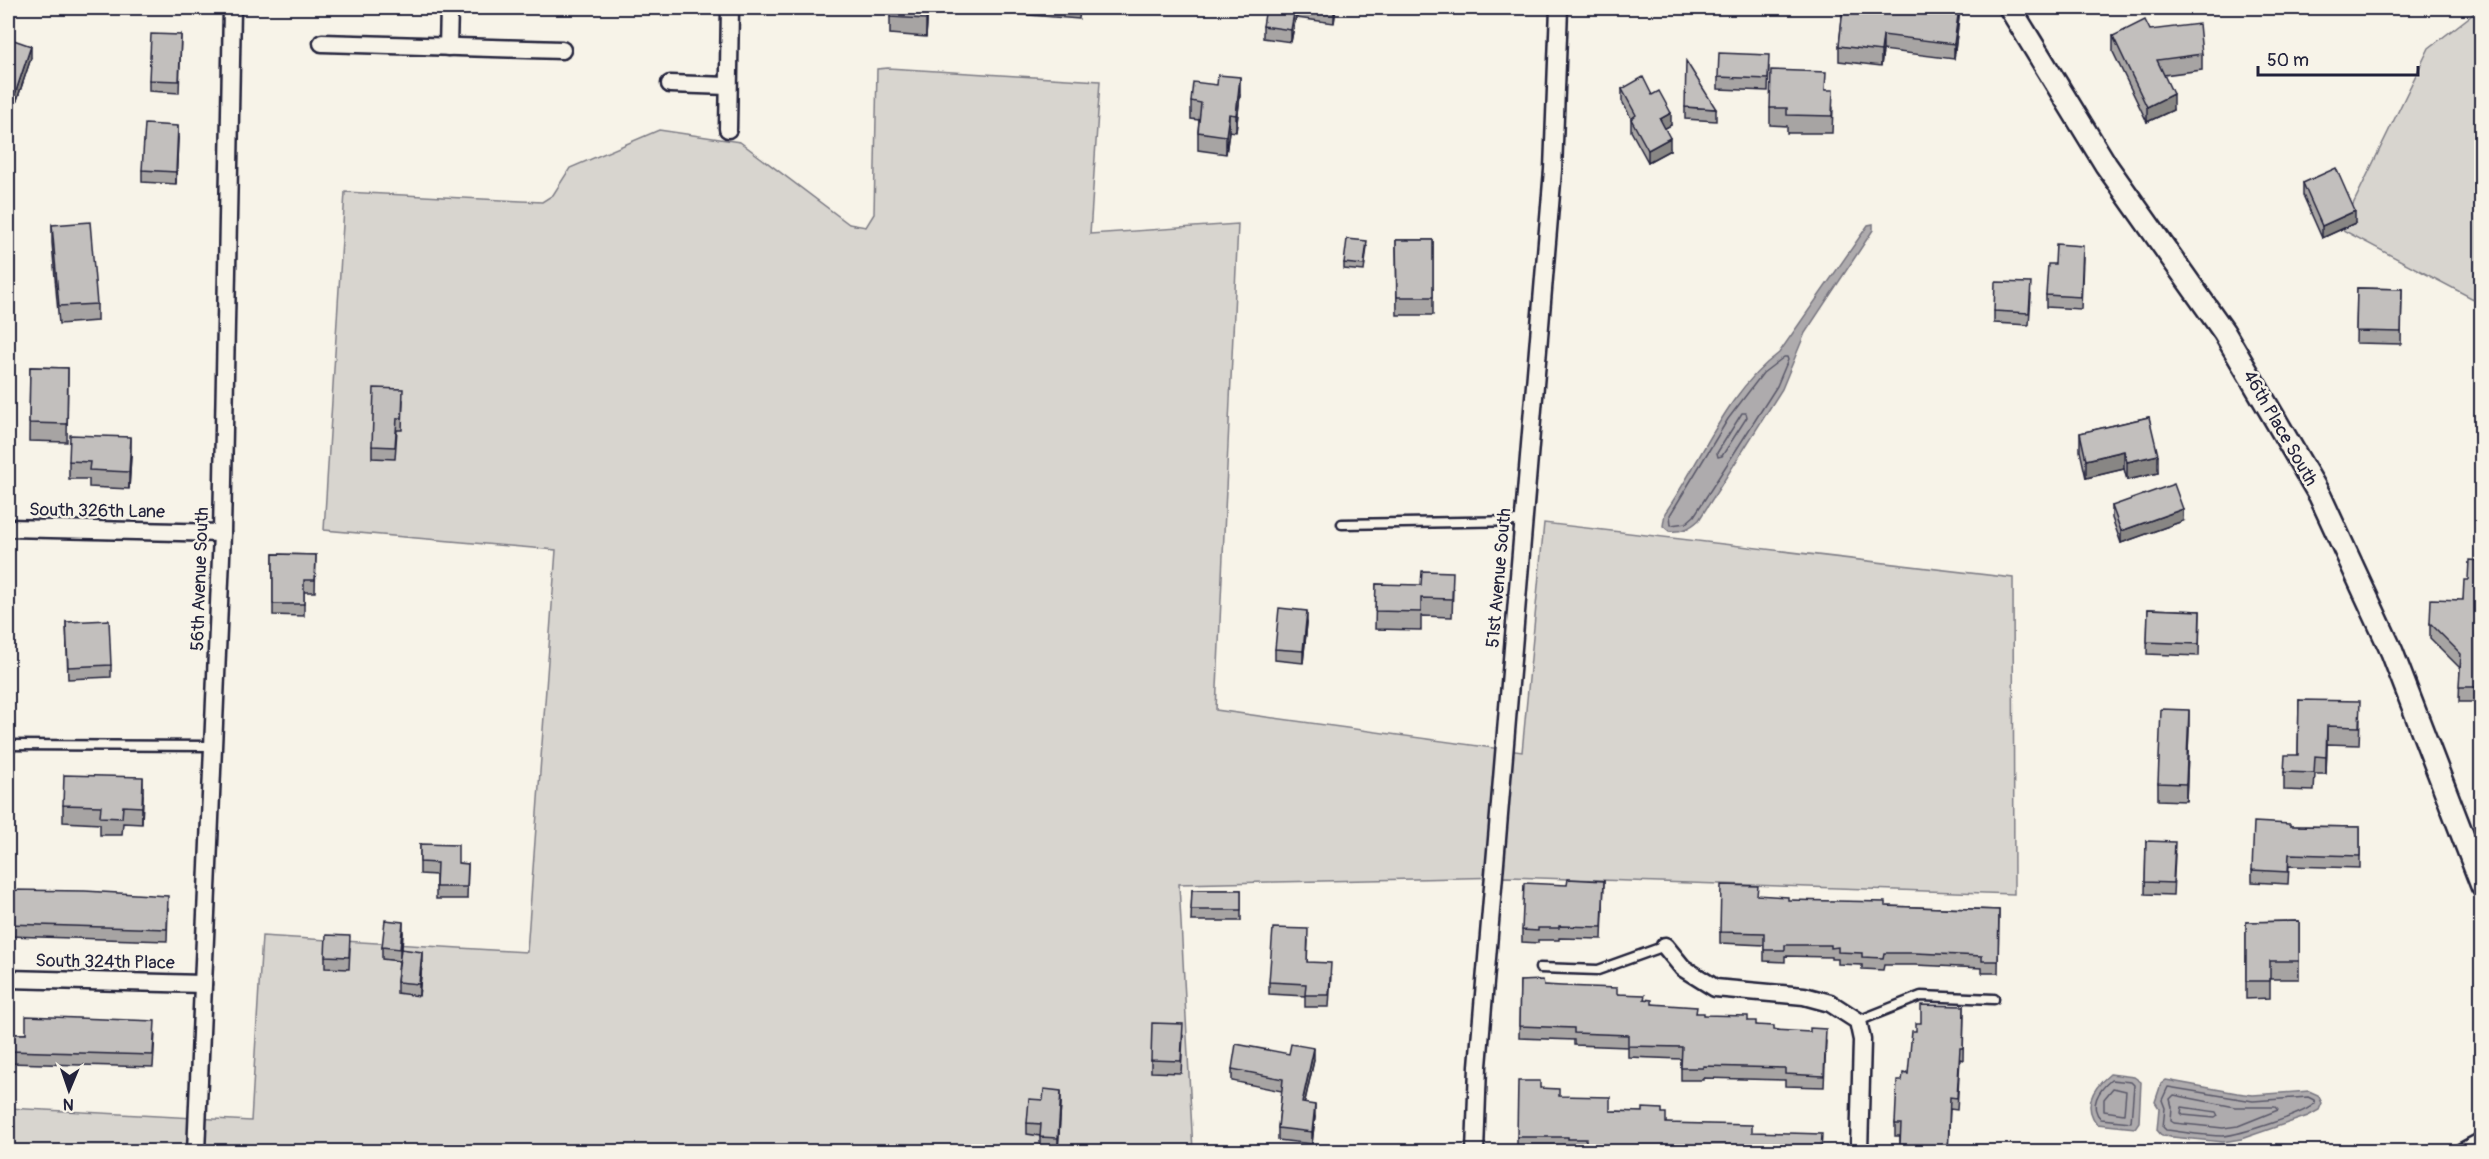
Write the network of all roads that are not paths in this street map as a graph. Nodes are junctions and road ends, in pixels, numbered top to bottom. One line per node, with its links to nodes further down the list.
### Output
1 (232, 8): 15 (street, 56th Avenue South)
2 (449, 8): 7 (street)
3 (730, 8): 10 (street)
4 (1559, 8): 12 (street, 51st Avenue South)
5 (2010, 8): 18 (street, 46th Place South)
6 (322, 43): 7 (street)
7 (448, 47): 8 (street)
8 (562, 50)
9 (670, 84): 10 (street)
10 (728, 86): 11 (street)
11 (728, 129)
12 (1523, 521): 13 (lane); 27 (street, 51st Avenue South)
13 (1342, 524)
14 (8, 528): 15 (street, South 326th Lane)
15 (222, 533): 17 (street, 56th Avenue South)
16 (8, 745): 17 (lane)
17 (213, 746): 22 (street, 56th Avenue South)
18 (2481, 886)
19 (1665, 945): 20 (lane); 24 (street)
20 (1540, 968)
21 (8, 979): 22 (street, South 324th Place)
22 (202, 984): 26 (street, 56th Avenue South)
23 (1994, 999): 24 (lane)
24 (1858, 1021): 28 (street)
25 (2481, 1141): 29 (street)
26 (196, 1152)
27 (1475, 1152)
28 (1859, 1152)
29 (2462, 1152)

